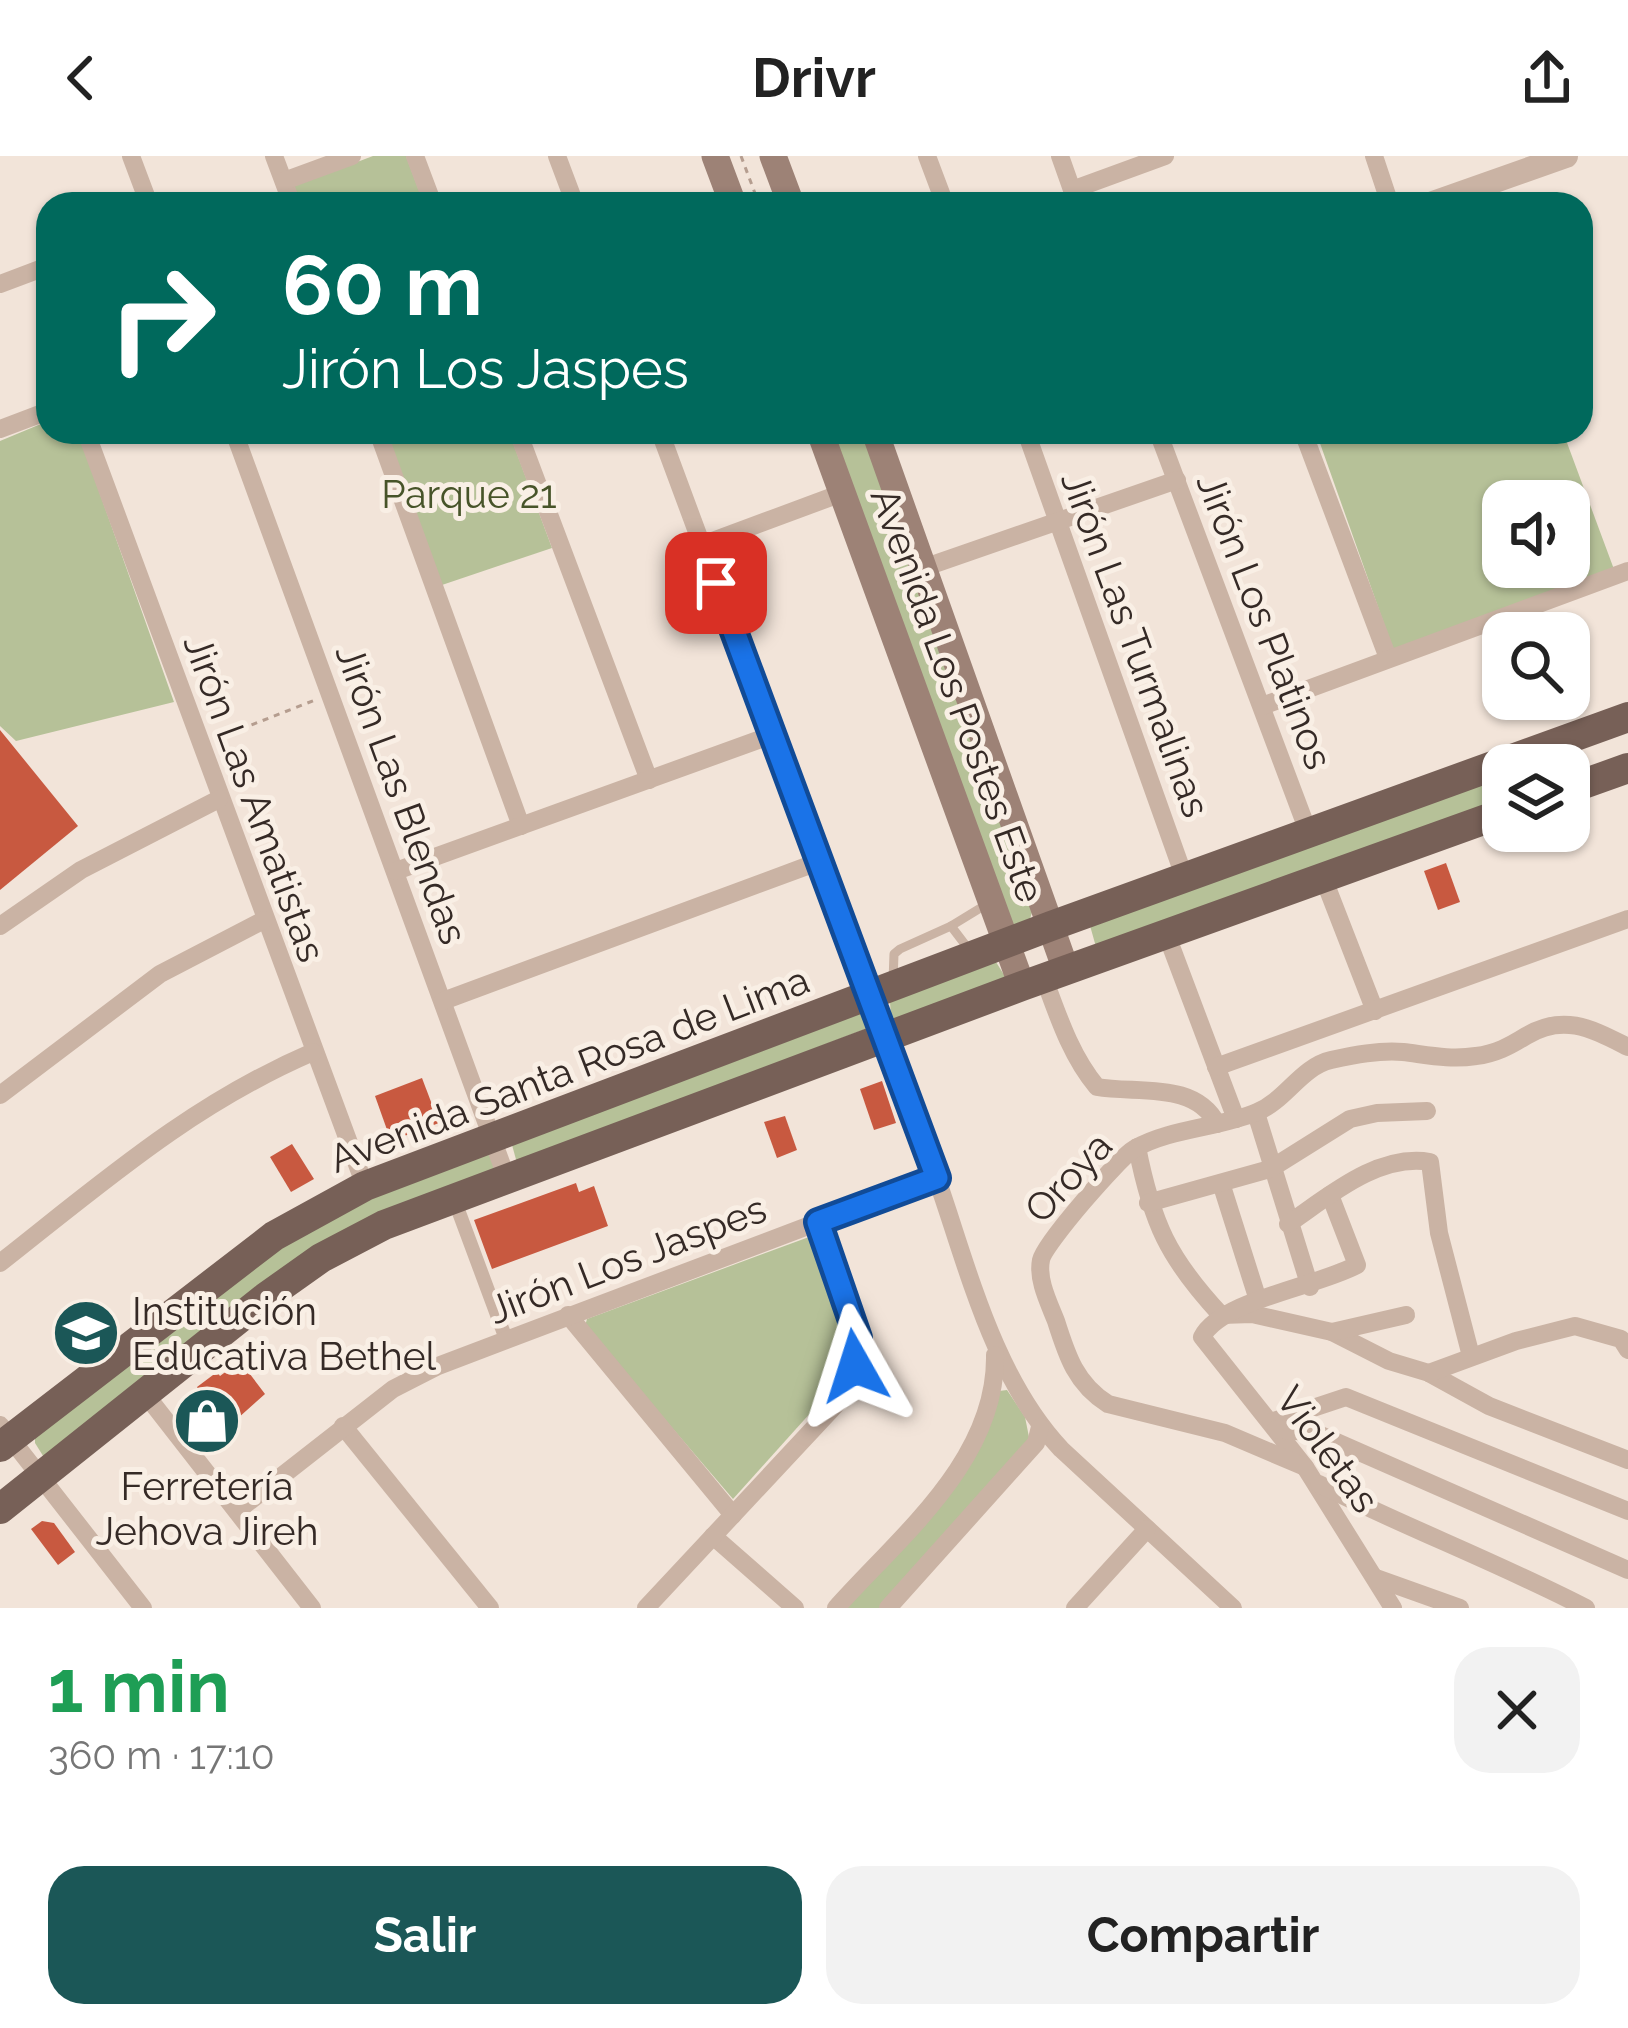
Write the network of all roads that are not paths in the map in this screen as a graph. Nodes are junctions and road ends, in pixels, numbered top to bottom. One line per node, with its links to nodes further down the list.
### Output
1 (131, 156): 15 (street)
2 (274, 156): 14 (street)
3 (352, 156): 14 (street)
4 (415, 156): 17 (street)
5 (557, 156): 18 (street)
6 (773, 156): 20 (main road)
7 (927, 156): 21 (street)
8 (1060, 156): 22 (street)
9 (1165, 156): 23 (street)
10 (1374, 156): 24 (street)
11 (1566, 156): 13 (street)
12 (724, 157): 19 (main road)
13 (1522, 163): 25 (street)
14 (284, 181): 16 (street)
15 (144, 192)
16 (288, 192)
17 (428, 192)
18 (570, 192)
19 (731, 192)
20 (786, 192)
21 (940, 192)
22 (1072, 192)
23 (1085, 192)
24 (1386, 192)
25 (1457, 192)
26 (36, 270): 27 (street)
27 (0, 284)
28 (36, 416): 29 (street)
29 (0, 429)
30 (90, 444): 53 (street, Jirón Las Amatistas)
31 (238, 444): 58 (street, Jirón Las Blendas)
32 (382, 444): 55 (street)
33 (523, 444): 51 (street)
34 (664, 444): 43 (street)
35 (824, 444): 41 (main road, Avenida Los Postes Este)
36 (878, 444): 44 (main road, Avenida Los Postes Este)
37 (1030, 444): 42 (street, Jirón Las Turmalinas)
38 (1163, 444): 40 (street, Jirón Los Platinos)
39 (1308, 444): 46 (street)
40 (1177, 480): 42 (street); 47 (street, Jirón Los Platinos)
41 (842, 493): 43 (street); 61 (main road, Avenida Los Postes Este)
42 (1055, 523): 44 (street); 60 (street, Jirón Las Turmalinas)
43 (702, 545): 49 (street)
44 (923, 568): 66 (main road, Avenida Los Postes Este)
45 (1628, 572): 46 (street)
46 (1388, 658): 47 (street)
47 (1262, 706): 56 (street, Jirón Los Platinos)
48 (1628, 718): 56 (main road, Avenida Santa Rosa de Lima)
49 (772, 735): 51 (street); 57 (street)
50 (1628, 768): 52 (main road)
51 (649, 779): 55 (street)
52 (1590, 782)
53 (219, 799): 63 (street, Jirón Las Amatistas); 64 (street)
54 (1482, 821): 59 (main road, Avenida Santa Rosa de Lima)
55 (521, 826): 58 (street)
56 (1309, 834): 60 (main road, Avenida Santa Rosa de Lima)
57 (818, 862): 71 (street); 72 (street)
58 (396, 871): 72 (street, Jirón Las Blendas)
59 (1323, 878): 67 (main road, Avenida Santa Rosa de Lima); 73 (street)
60 (1185, 879): 66 (main road, Avenida Santa Rosa de Lima)
61 (992, 902): 65 (lane); 68 (main road, Avenida Los Postes Este)
62 (1628, 919): 73 (street)
63 (264, 920): 76 (street, Jirón Las Amatistas); 78 (street)
64 (0, 926)
65 (951, 926): 69 (lane); 71 (lane)
66 (1051, 926): 68 (main road, Avenida Santa Rosa de Lima); 70 (main road, Avenida Los Postes Este)
67 (1166, 933): 70 (main road, Avenida Santa Rosa de Lima); 77 (street)
68 (1007, 942): 69 (main road, Avenida Santa Rosa de Lima); 70 (main road, Avenida Los Postes Este)
69 (973, 956): 71 (main road, Avenida Santa Rosa de Lima)
70 (1044, 978): 74 (main road, Avenida Santa Rosa de Lima); 81 (street)
71 (881, 991): 74 (street); 82 (main road, Avenida Santa Rosa de Lima)
72 (443, 1001): 82 (street, Jirón Las Blendas)
73 (1375, 1011): 77 (street)
74 (885, 1039): 85 (street); 86 (main road, Avenida Santa Rosa de Lima)
75 (1628, 1047): 80 (street, Oroya)
76 (313, 1052): 88 (street, Jirón Las Amatistas); 94 (street)
77 (1216, 1067): 81 (street)
78 (0, 1094)
79 (1427, 1111): 84 (street)
80 (1256, 1113): 81 (street, Oroya); 84 (street)
81 (1226, 1121): 83 (street, Oroya)
82 (492, 1136): 86 (street, Jirón Las Blendas); 88 (main road, Avenida Santa Rosa de Lima)
83 (1137, 1147): 91 (street); 112 (street, Oroya)
84 (1270, 1169): 87 (street); 93 (street)
85 (937, 1178): 92 (street, Jirón Los Jaspes); 102 (street)
86 (507, 1179): 90 (main road, Avenida Santa Rosa de Lima)
87 (1221, 1183): 91 (street); 96 (street)
88 (365, 1186): 110 (main road, Avenida Santa Rosa de Lima)
89 (1330, 1195): 93 (street); 95 (street); 104 (street)
90 (454, 1198): 101 (street); 106 (main road, Avenida Santa Rosa de Lima)
91 (1148, 1203): 98 (street)
92 (818, 1222): 97 (street, Jirón Los Jaspes); 117 (street)
93 (1288, 1224): 95 (street)
94 (0, 1263)
95 (1310, 1287): 96 (street)
96 (1258, 1300): 98 (street)
97 (568, 1315): 101 (street, Jirón Los Jaspes); 117 (street)
98 (1221, 1315): 100 (street); 107 (street, Violetas)
99 (1406, 1315): 100 (street)
100 (1332, 1333): 105 (street)
101 (506, 1339): 108 (street, Jirón Los Jaspes)
102 (994, 1344): 109 (street); 128 (street)
103 (1628, 1350): 104 (street)
104 (1471, 1356): 105 (street)
105 (1429, 1373): 111 (street)
106 (146, 1395): 113 (main road, Avenida Santa Rosa de Lima); 115 (street)
107 (1274, 1425): 112 (street, Violetas); 116 (street); 120 (street)
108 (343, 1426): 115 (street, Jirón Los Jaspes); 125 (street)
109 (1040, 1427): 118 (street); 129 (street)
110 (4, 1437): 113 (street)
111 (1628, 1460)
112 (1310, 1474): 121 (street, Violetas); 134 (street)
113 (41, 1477): 114 (main road, Avenida Santa Rosa de Lima); 122 (street)
114 (0, 1509)
115 (237, 1511): 124 (street)
116 (1628, 1511)
117 (733, 1515): 119 (street)
118 (1147, 1529): 130 (street); 131 (street)
119 (713, 1536): 126 (street); 127 (street)
120 (1628, 1570)
121 (1376, 1578): 132 (street, Violetas); 133 (street)
122 (137, 1600): 123 (street)
123 (112, 1608)
124 (313, 1608)
125 (490, 1608)
126 (646, 1608)
127 (795, 1608)
128 (836, 1608)
129 (888, 1608)
130 (1075, 1608)
131 (1233, 1608)
132 (1394, 1608)
133 (1460, 1608)
134 (1586, 1608)

